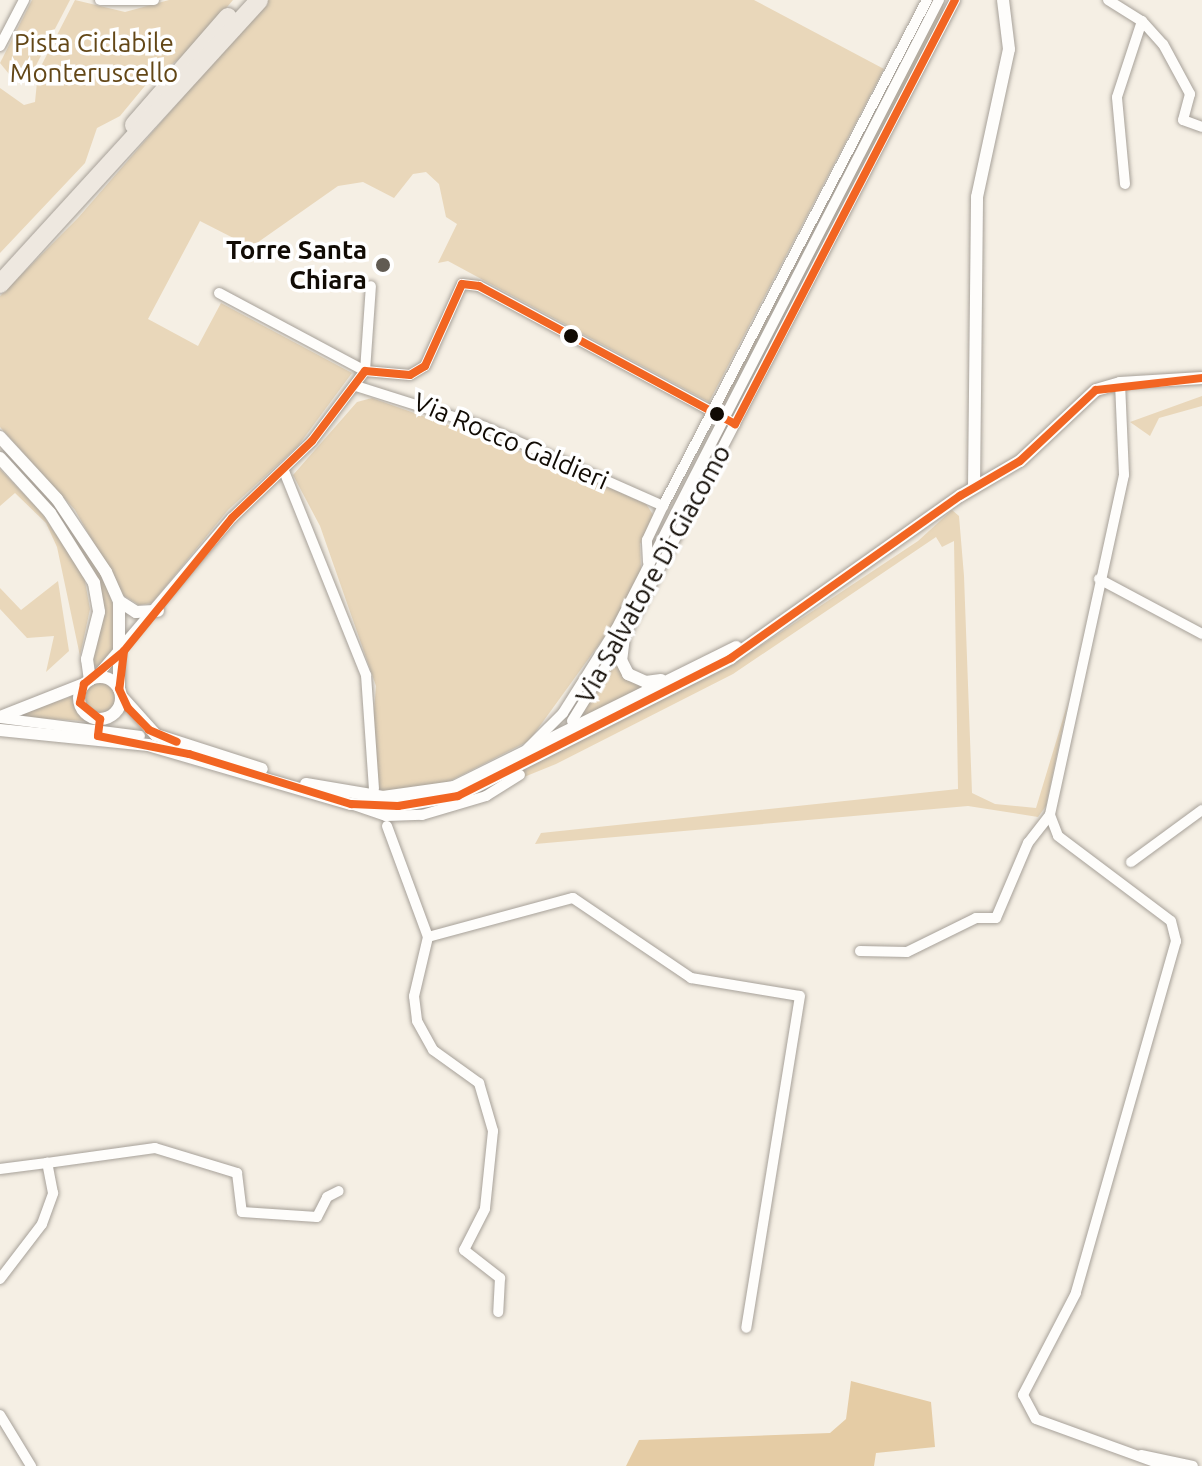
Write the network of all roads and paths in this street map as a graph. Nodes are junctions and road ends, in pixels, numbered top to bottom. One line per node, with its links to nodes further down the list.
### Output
1 (24, 0): 12 (street)
2 (100, 0): 3 (street)
3 (154, 0)
4 (242, 0): 15 (highway)
5 (259, 0): 16 (highway)
6 (927, 0): 23 (street, Via Salvatore Di Giacomo)
7 (939, 0): 24 (street, Via Salvatore Di Giacomo)
8 (955, 0): 25 (street, Via Salvatore Di Giacomo)
9 (1003, 0): 29 (street)
10 (1108, 0): 11 (street)
11 (1142, 21): 13 (street); 14 (street)
12 (0, 46)
13 (1202, 127)
14 (1125, 184)
15 (0, 266)
16 (0, 284)
17 (371, 286): 19 (street)
18 (219, 293): 19 (street)
19 (365, 371): 22 (street); 23 (street, Via Rocco Galdieri)
20 (1202, 378): 21 (street)
21 (1120, 383): 29 (street); 32 (street)
22 (356, 386): 28 (street); 30 (street, Via Rocco Galdieri)
23 (712, 412): 24 (street, Via Rocco Galdieri); 30 (street, Via Salvatore Di Giacomo)
24 (723, 417): 25 (street, Via Rocco Galdieri); 31 (street, Via Salvatore Di Giacomo)
25 (735, 424): 36 (street, Via Salvatore Di Giacomo)
26 (0, 437): 33 (street)
27 (0, 458): 39 (street)
28 (284, 471): 34 (street); 51 (street)
29 (974, 487): 37 (street)
30 (663, 506): 31 (street, Via Salvatore Di Giacomo)
31 (649, 564): 49 (street, Via Salvatore Di Giacomo)
32 (1099, 579): 35 (street); 54 (street)
33 (119, 601): 34 (street); 38 (street)
34 (158, 611): 38 (street)
35 (1202, 634)
36 (624, 637): 41 (street); 45 (street, Via Salvatore Di Giacomo)
37 (747, 643): 41 (street); 52 (street)
38 (124, 651): 40 (street); 43 (street)
39 (87, 659): 40 (street); 42 (street)
40 (90, 680): 42 (street); 43 (street); 46 (street)
41 (668, 680): 49 (street)
42 (69, 687): 44 (street)
43 (120, 692): 46 (street); 49 (street)
44 (0, 717): 46 (street)
45 (572, 721)
46 (99, 727): 47 (street); 48 (street); 52 (street)
47 (0, 730)
48 (140, 736)
49 (524, 754)
50 (520, 775): 52 (street)
51 (374, 789)
52 (351, 804)
53 (1202, 810): 56 (street)
54 (1050, 815): 58 (street); 66 (street)
55 (387, 826): 57 (street)
56 (1131, 862)
57 (428, 937): 63 (street); 64 (street)
58 (860, 951)
59 (47, 1163): 60 (street); 61 (street); 62 (street)
60 (0, 1169)
61 (339, 1191)
62 (0, 1279)
63 (498, 1312)
64 (746, 1328)
65 (0, 1415): 67 (street)
66 (1140, 1455): 68 (street); 69 (street)
67 (31, 1466)
68 (1166, 1466)
69 (1193, 1466)

